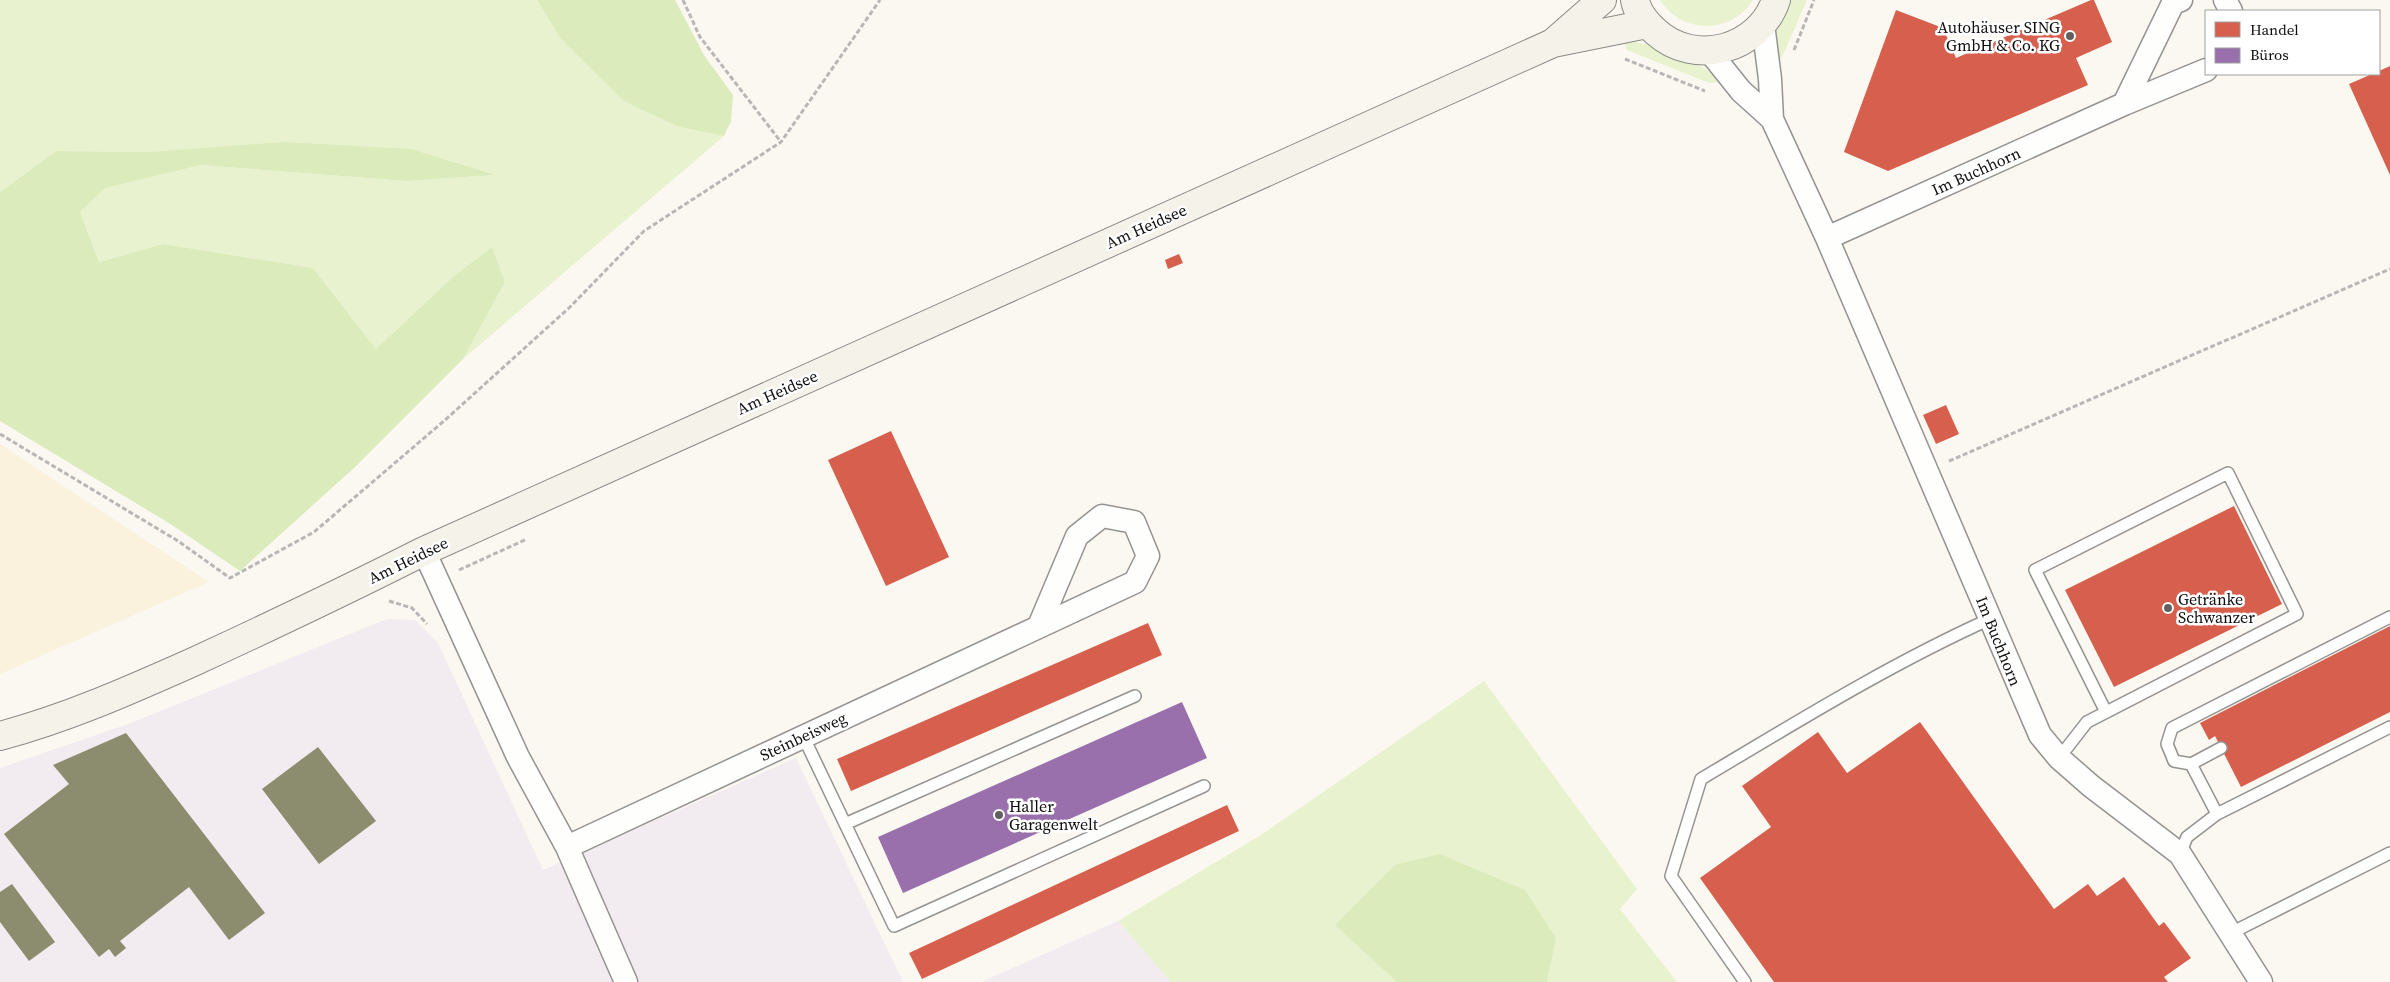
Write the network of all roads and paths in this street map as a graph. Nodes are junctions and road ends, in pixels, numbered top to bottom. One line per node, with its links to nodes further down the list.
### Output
1 (684, 0): 16 (path)
2 (880, 0): 16 (path)
3 (1602, 0): 10 (main road, Am Heidsee)
4 (1635, 0): 8 (main road)
5 (1776, 0): 9 (main road)
6 (1814, 0): 12 (path)
7 (2180, 0): 14 (street)
8 (1647, 24): 10 (main road, Am Heidsee); 11 (main road)
9 (1763, 24): 11 (main road); 15 (street, Im Buchhorn)
10 (1552, 43): 21 (main road, Am Heidsee)
11 (1709, 51): 15 (street, Im Buchhorn)
12 (1791, 57)
13 (2205, 70): 14 (street, Im Buchhorn)
14 (2124, 104): 17 (street, Im Buchhorn)
15 (1772, 119): 17 (street, Im Buchhorn)
16 (782, 142): 19 (path)
17 (1827, 238): 20 (street, Im Buchhorn)
18 (2390, 269): 20 (path)
19 (0, 434)
20 (1928, 470): 23 (street, Im Buchhorn)
21 (424, 551): 28 (main road, Am Heidsee); 36 (street)
22 (2390, 617): 32 (lane)
23 (1990, 619): 31 (street, Im Buchhorn); 41 (lane)
24 (1039, 626): 24 (street, Steinbeisweg); 29 (street, Steinbeisweg)
25 (1135, 696): 35 (lane)
26 (2106, 712): 26 (lane); 31 (lane)
27 (2390, 728): 34 (lane)
28 (0, 736)
29 (803, 736): 35 (lane); 36 (street, Steinbeisweg)
30 (2221, 748): 32 (lane)
31 (2059, 758): 38 (street, Im Buchhorn)
32 (2191, 764): 34 (lane)
33 (1204, 786): 35 (lane)
34 (2217, 814): 38 (lane)
35 (845, 824)
36 (567, 847): 40 (street)
37 (2390, 853): 39 (lane)
38 (2180, 854): 39 (street, Im Buchhorn)
39 (2231, 933): 42 (street, Im Buchhorn)
40 (626, 982)
41 (1745, 982)
42 (2261, 982)

